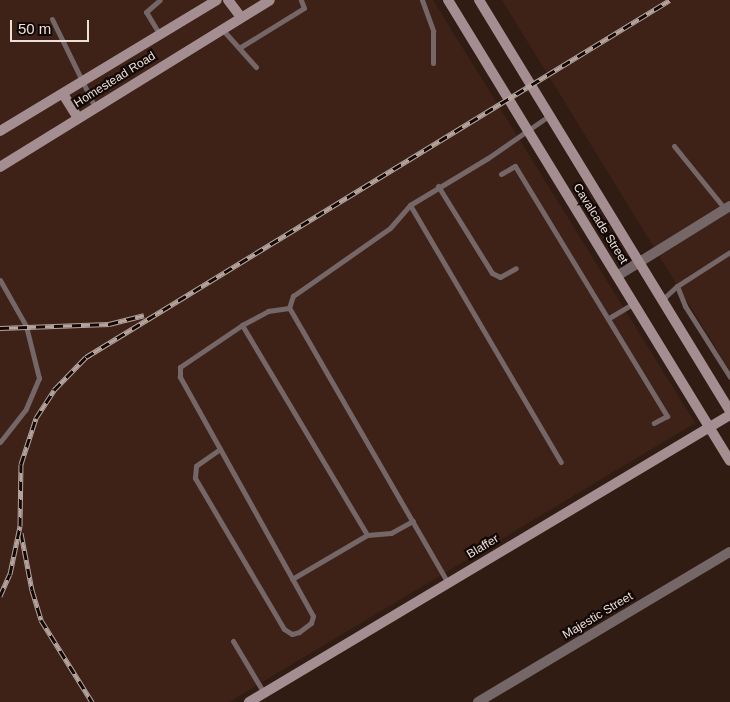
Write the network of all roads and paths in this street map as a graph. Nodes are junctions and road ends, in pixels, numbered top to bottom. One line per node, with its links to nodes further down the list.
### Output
1 (160, 0): 12 (lane)
2 (217, 0): 12 (main road, Homestead Road)
3 (228, 0): 9 (main road)
4 (270, 0): 9 (main road, Homestead Road)
5 (301, 0): 13 (lane)
6 (422, 0): 14 (lane)
7 (448, 0): 21 (main road, Cavalcade Street)
8 (480, 0): 19 (main road, Cavalcade Street)
9 (241, 18): 11 (main road, Homestead Road)
10 (52, 20): 16 (lane)
11 (222, 29): 13 (lane); 18 (main road, Homestead Road)
12 (160, 35): 16 (main road, Homestead Road)
13 (239, 48): 15 (lane)
14 (433, 63)
15 (256, 66)
16 (81, 84): 17 (main road, Homestead Road); 18 (lane)
17 (63, 94): 20 (main road); 22 (main road, Homestead Road)
18 (95, 107): 20 (main road, Homestead Road)
19 (550, 115): 21 (lane); 30 (main road, Cavalcade Street)
20 (78, 118): 24 (main road, Homestead Road)
21 (527, 130): 26 (lane); 32 (main road, Cavalcade Street)
22 (0, 131)
23 (674, 146): 28 (lane)
24 (0, 167)
25 (501, 174): 38 (lane)
26 (438, 186): 27 (lane); 31 (lane)
27 (410, 205): 37 (lane); 47 (lane)
28 (728, 208): 30 (street)
29 (730, 252): 34 (lane)
30 (641, 261): 32 (street); 35 (main road, Cavalcade Street)
31 (516, 268)
32 (617, 276): 36 (main road, Cavalcade Street)
33 (0, 280): 44 (lane)
34 (677, 286): 35 (lane); 40 (lane)
35 (663, 299): 41 (main road, Cavalcade Street)
36 (634, 303): 38 (lane); 43 (main road, Cavalcade Street)
37 (290, 308): 39 (lane); 48 (lane)
38 (609, 318): 42 (lane)
39 (242, 325): 45 (lane); 49 (lane)
40 (730, 377)
41 (730, 413): 43 (main road, Blaffer)
42 (654, 423)
43 (710, 427): 46 (main road, Cavalcade Street); 52 (main road, Blaffer)
44 (0, 442)
45 (220, 449): 51 (lane); 51 (lane)
46 (730, 461)
47 (561, 462)
48 (413, 521): 49 (lane); 52 (lane)
49 (367, 535): 51 (lane)
50 (730, 552): 56 (street, Majestic Street)
51 (292, 580)
52 (448, 583): 54 (main road, Blaffer)
53 (233, 641): 54 (lane)
54 (264, 692): 55 (main road, Blaffer)
55 (249, 702)
56 (478, 702)

